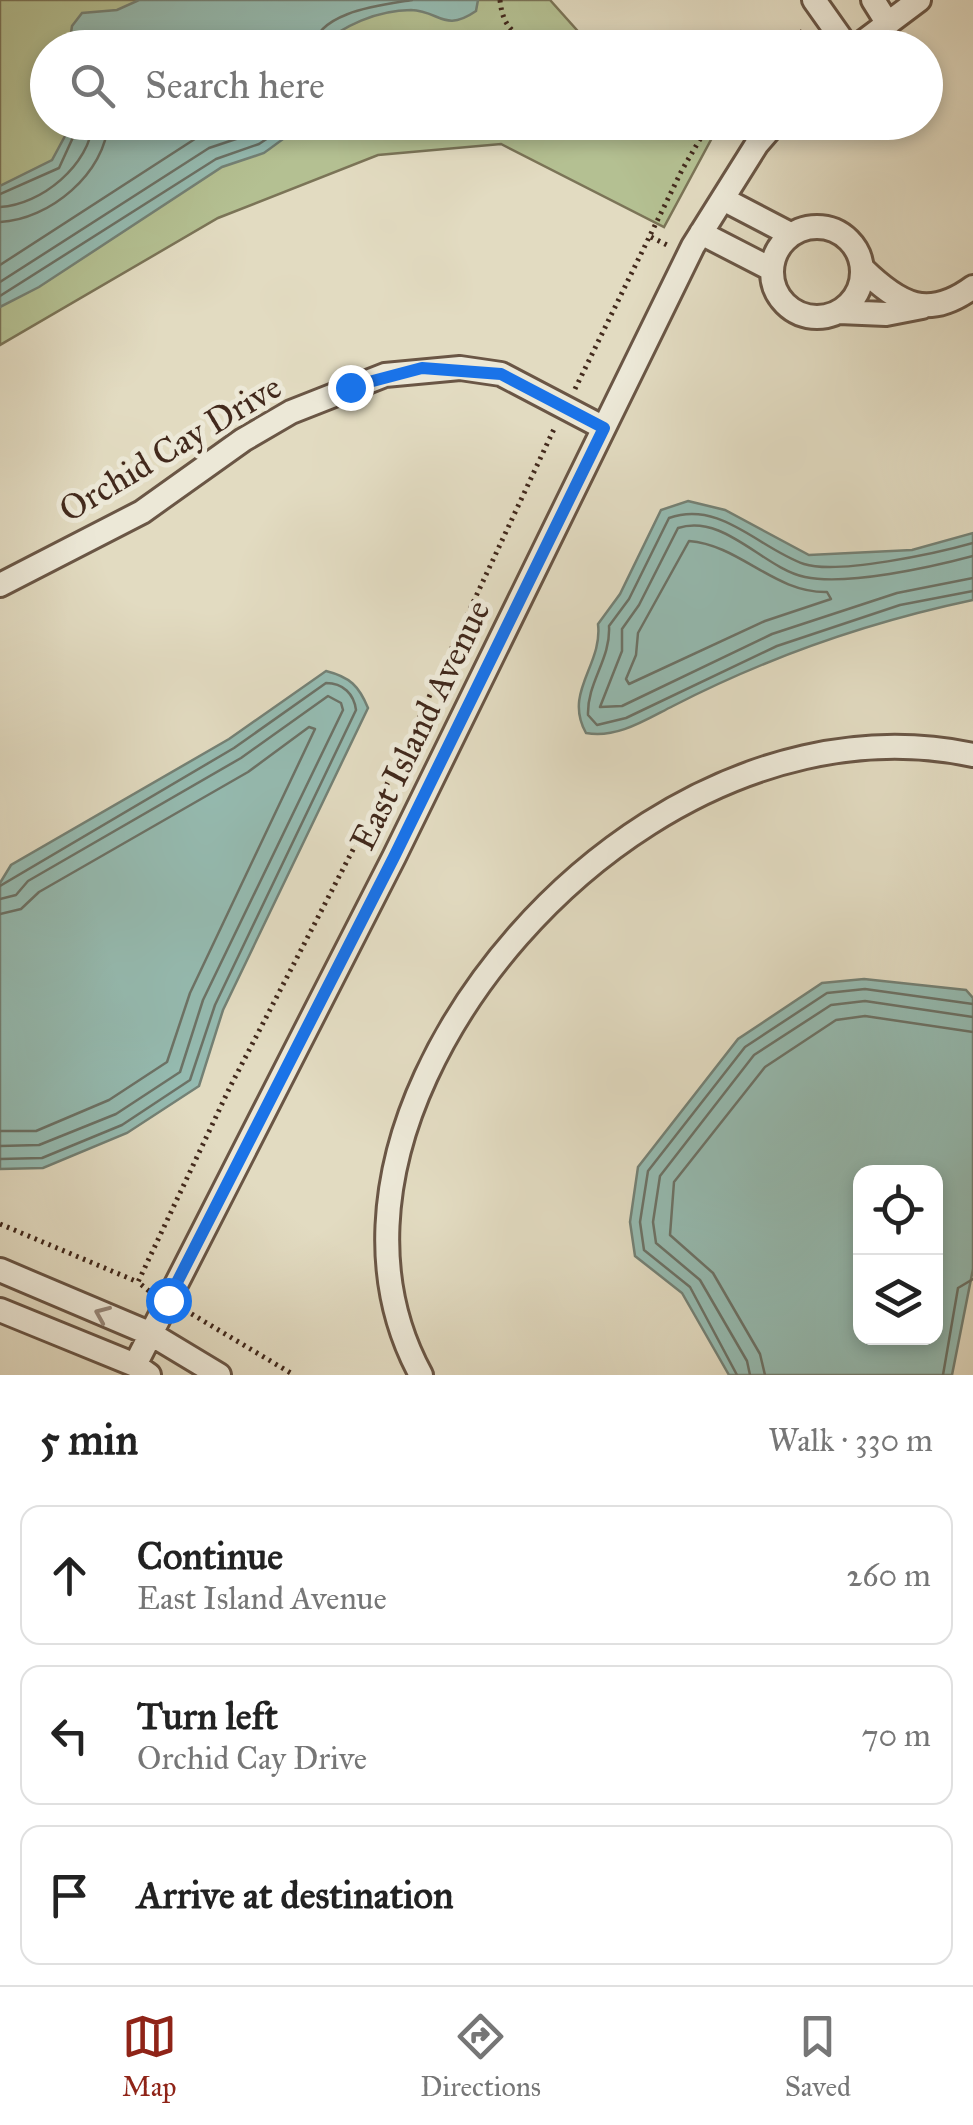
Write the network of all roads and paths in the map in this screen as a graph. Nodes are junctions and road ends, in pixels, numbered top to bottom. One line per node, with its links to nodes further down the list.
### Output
1 (500, 0): 6 (path)
2 (814, 0): 7 (street)
3 (873, 0): 5 (street)
4 (920, 0): 5 (street)
5 (888, 24): 8 (street)
6 (510, 30)
7 (838, 30)
8 (879, 30)
9 (701, 140): 14 (path)
10 (763, 140): 11 (street, East Island Avenue)
11 (722, 199): 12 (street, East Island Avenue); 13 (street)
12 (701, 234): 16 (street); 23 (street, East Island Avenue)
13 (790, 234): 16 (street); 17 (street)
14 (651, 237): 15 (path); 21 (path)
15 (676, 250)
16 (771, 269): 20 (street)
17 (862, 269): 19 (street); 20 (street)
18 (973, 287): 19 (street)
19 (922, 308): 20 (street)
20 (839, 312)
21 (579, 380)
22 (555, 428): 28 (path)
23 (604, 428): 24 (street, Orchid Cay Drive); 32 (street, East Island Avenue)
24 (0, 585)
25 (973, 755): 36 (street)
26 (0, 1224): 28 (path)
27 (0, 1270): 32 (street, one-way to 27)
28 (138, 1282): 29 (path)
29 (144, 1289)
30 (0, 1310): 33 (street)
31 (200, 1318): 35 (path)
32 (150, 1334): 33 (street, East Island Avenue); 34 (street)
33 (142, 1370)
34 (219, 1375)
35 (294, 1375)
36 (421, 1375)

